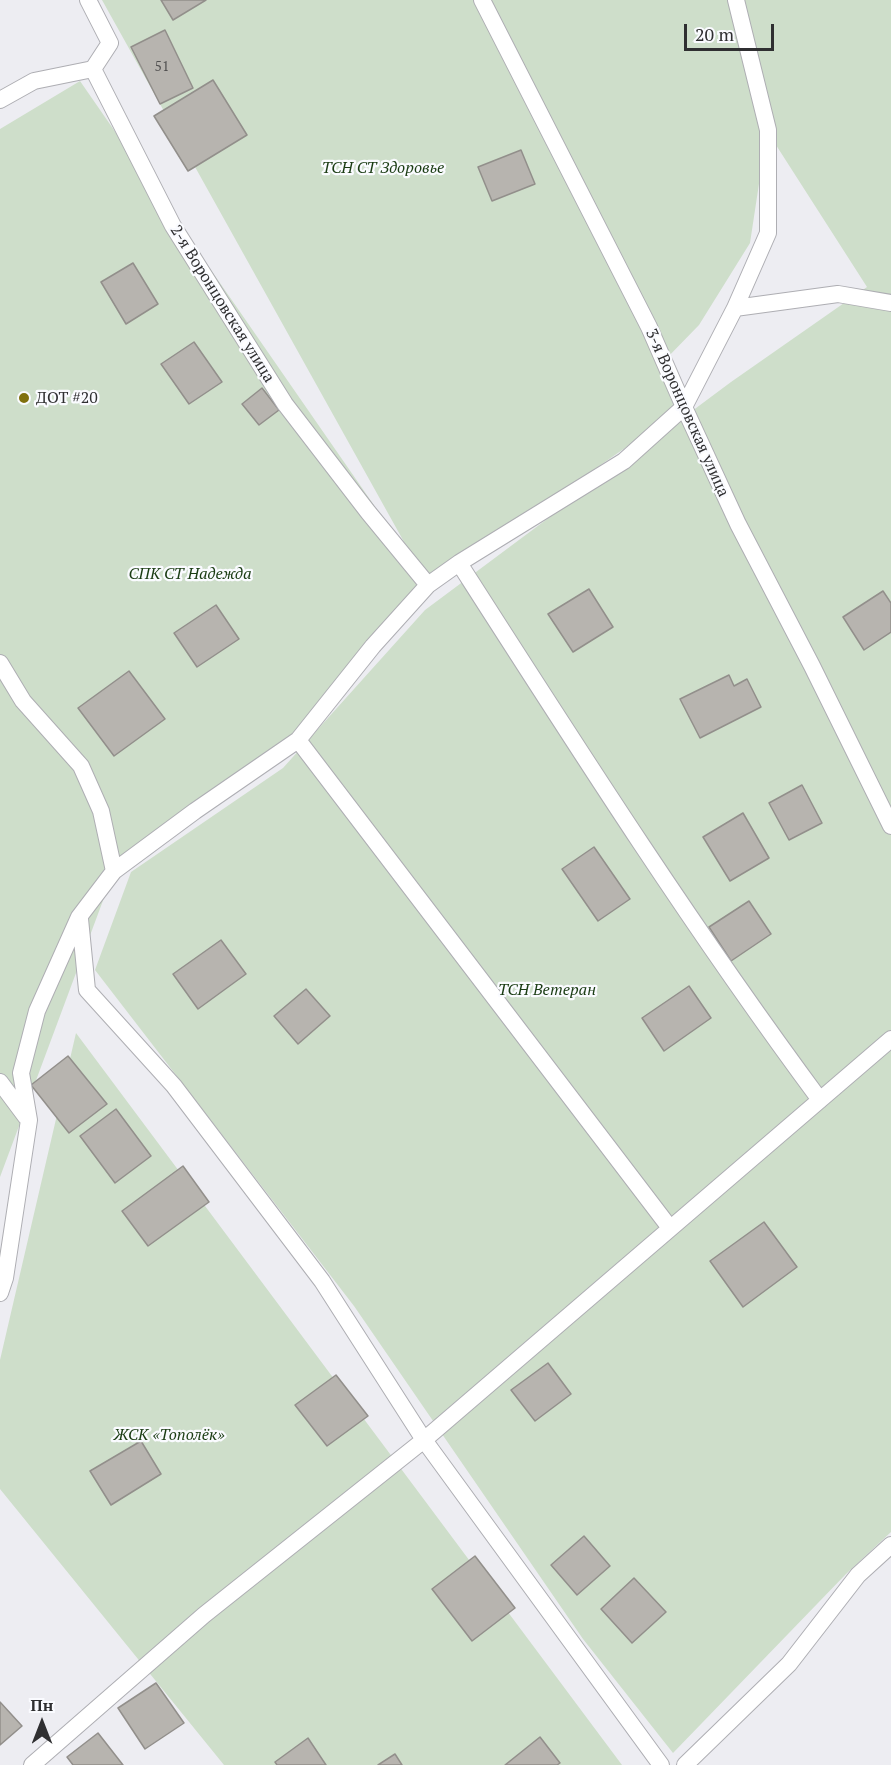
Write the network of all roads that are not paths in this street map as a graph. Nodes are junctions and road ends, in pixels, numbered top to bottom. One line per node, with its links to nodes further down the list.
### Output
1 (88, 0): 4 (lane)
2 (482, 0): 8 (lane, 3-я Воронцовская улица)
3 (736, 0): 7 (lane)
4 (93, 69): 5 (lane); 10 (lane, 2-я Воронцовская улица)
5 (0, 100)
6 (891, 303): 7 (lane)
7 (735, 308): 8 (lane)
8 (684, 407): 9 (lane); 13 (lane, 3-я Воронцовская улица)
9 (459, 563): 10 (lane); 18 (lane)
10 (428, 585): 12 (lane)
11 (0, 663): 14 (lane)
12 (298, 740): 14 (lane); 20 (lane)
13 (891, 826)
14 (114, 871): 15 (lane)
15 (79, 917): 19 (lane); 22 (lane)
16 (891, 1039): 18 (lane)
17 (0, 1082): 19 (lane)
18 (820, 1100): 20 (lane)
19 (29, 1120): 21 (lane)
20 (670, 1228): 22 (lane)
21 (0, 1293)
22 (424, 1440): 24 (lane); 25 (lane)
23 (891, 1545): 26 (lane)
24 (32, 1765)
25 (662, 1765)
26 (685, 1765)

